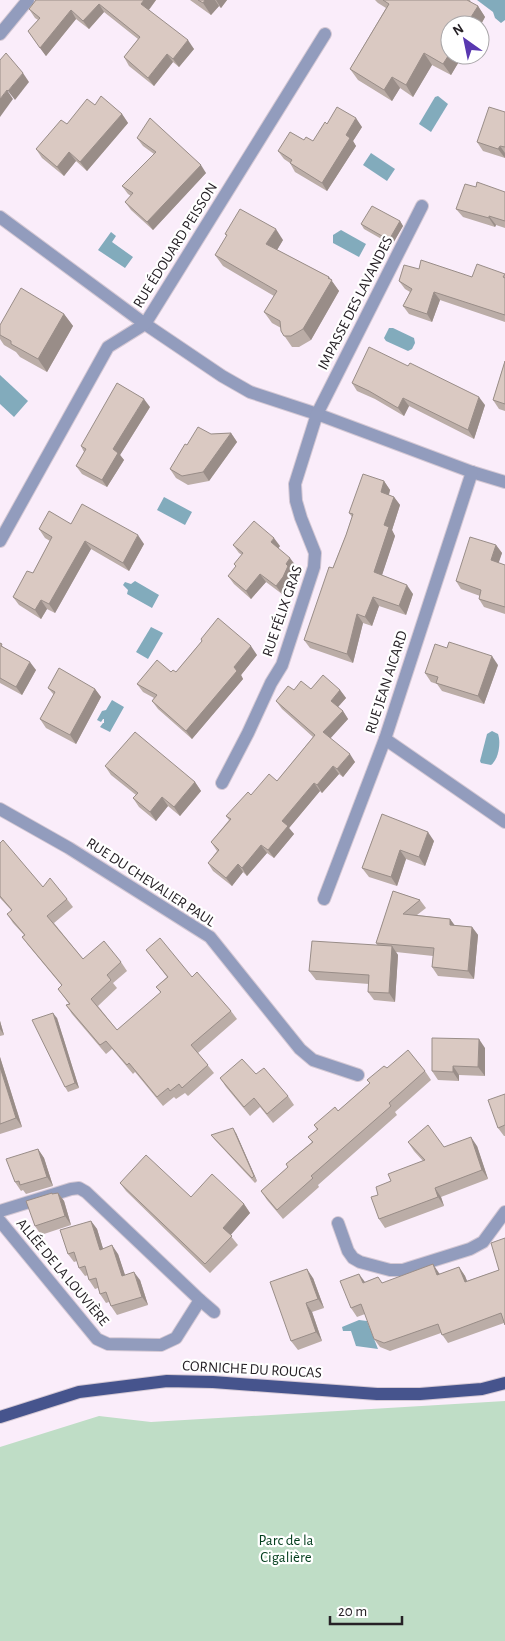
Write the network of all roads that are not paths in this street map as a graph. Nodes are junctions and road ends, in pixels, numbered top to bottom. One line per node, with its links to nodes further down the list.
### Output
1 (28, 0): 2 (street)
2 (0, 34)
3 (325, 34): 6 (street, RUE ÉDOUARD PEISSON)
4 (422, 206): 7 (street, IMPASSE DES LAVANDES)
5 (0, 217): 6 (street)
6 (144, 324): 7 (street); 10 (street, RUE ÉDOUARD PEISSON)
7 (317, 414): 8 (street); 12 (street, RUE FÉLIX GRAS)
8 (472, 472): 9 (street); 11 (street, RUE JEAN AICARD)
9 (505, 482)
10 (0, 541)
11 (384, 739): 14 (street); 15 (street, RUE JEAN AICARD)
12 (222, 783)
13 (0, 809): 16 (street, RUE DU CHEVALIER PAUL)
14 (505, 822)
15 (324, 899)
16 (358, 1075)
17 (0, 1210): 21 (street, ALLÉE DE LA LOUVIÈRE)
18 (505, 1212): 20 (street)
19 (0, 1221): 21 (street, ALLÉE DE LA LOUVIÈRE)
20 (338, 1223)
21 (200, 1300): 22 (street, ALLÉE DE LA LOUVIÈRE)
22 (214, 1312)
23 (505, 1383): 24 (main road, CORNICHE DU ROUCAS)
24 (0, 1417)

